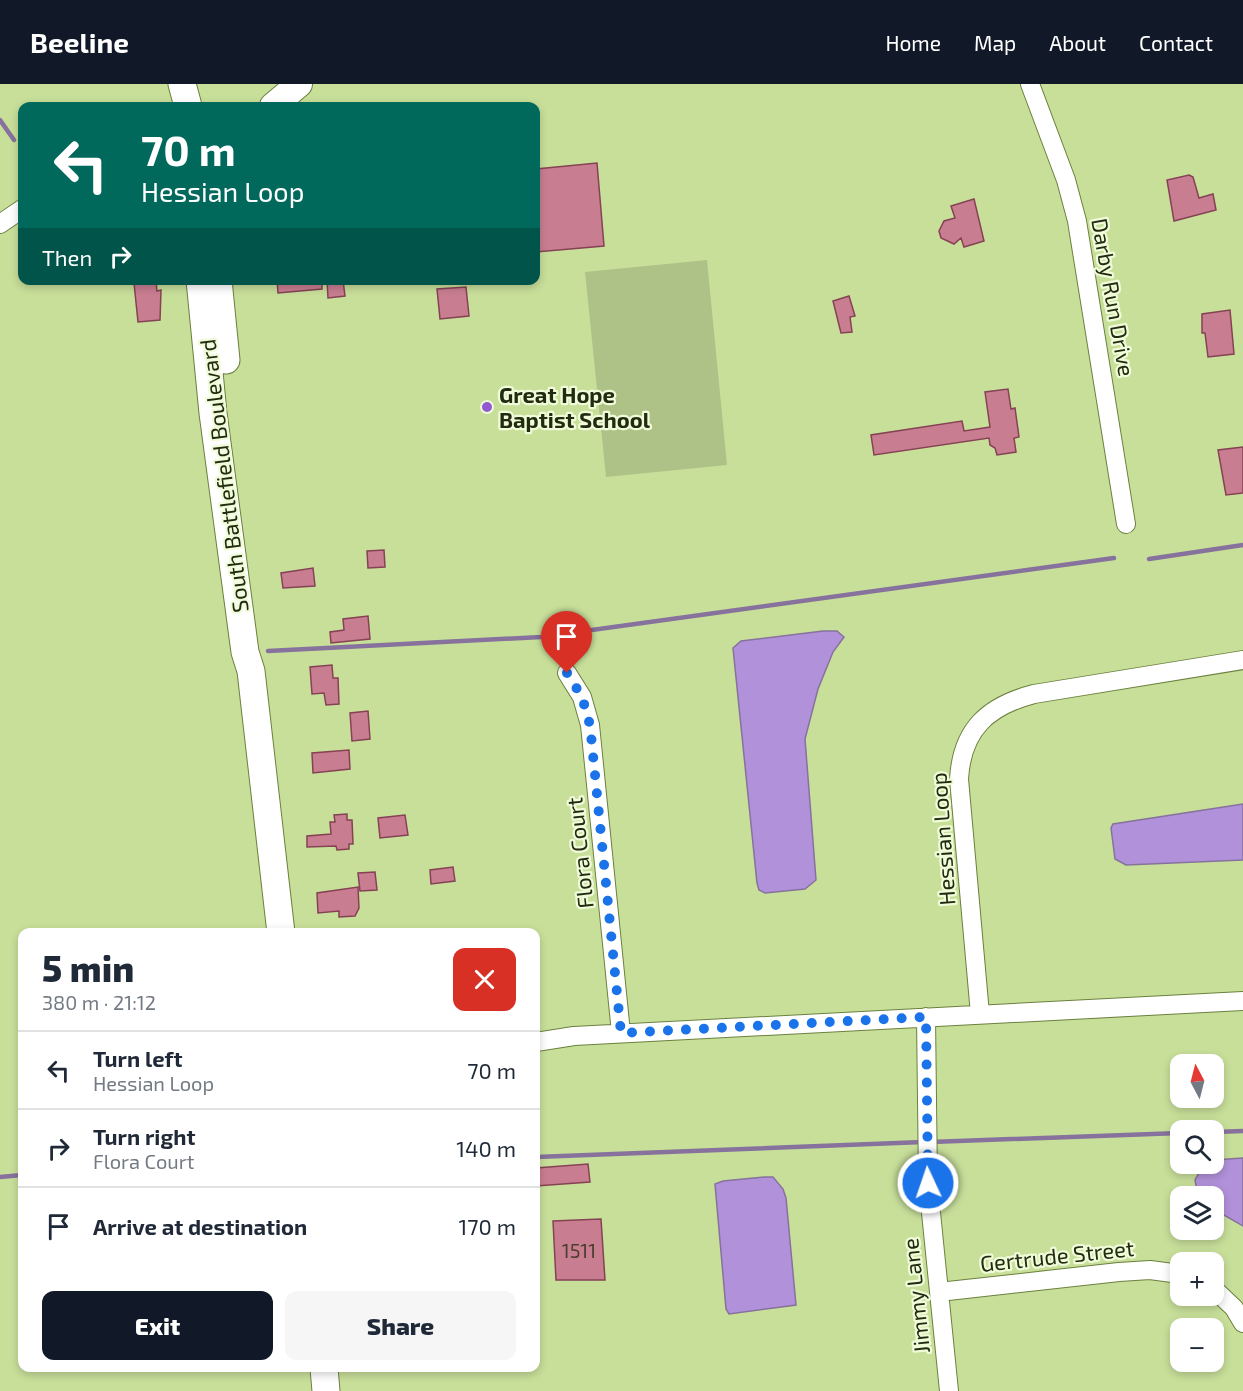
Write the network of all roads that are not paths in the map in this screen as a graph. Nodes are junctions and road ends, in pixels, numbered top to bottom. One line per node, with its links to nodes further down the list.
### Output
1 (163, 84): 5 (main road)
2 (182, 84): 6 (main road)
3 (299, 84): 7 (street)
4 (1030, 84): 12 (street, Darby Run Drive)
5 (167, 102)
6 (187, 102)
7 (278, 102)
8 (18, 212): 9 (street)
9 (0, 225)
10 (200, 285): 14 (main road, South Battlefield Boulevard)
11 (219, 285): 14 (main road, South Battlefield Boulevard)
12 (1126, 524)
13 (1243, 660): 18 (street, Hessian Loop)
14 (251, 671): 16 (main road, South Battlefield Boulevard)
15 (567, 673): 20 (street, Flora Court)
16 (280, 928)
17 (1243, 1001): 18 (street)
18 (981, 1014): 19 (street)
19 (926, 1017): 20 (street); 23 (street, Jimmy Lane)
20 (621, 1033): 21 (street)
21 (540, 1040)
22 (1170, 1273): 23 (street, Gertrude Street)
23 (939, 1292): 28 (street, Jimmy Lane)
24 (1224, 1298): 25 (street)
25 (1243, 1323)
26 (324, 1372): 27 (main road)
27 (326, 1391)
28 (949, 1391)

